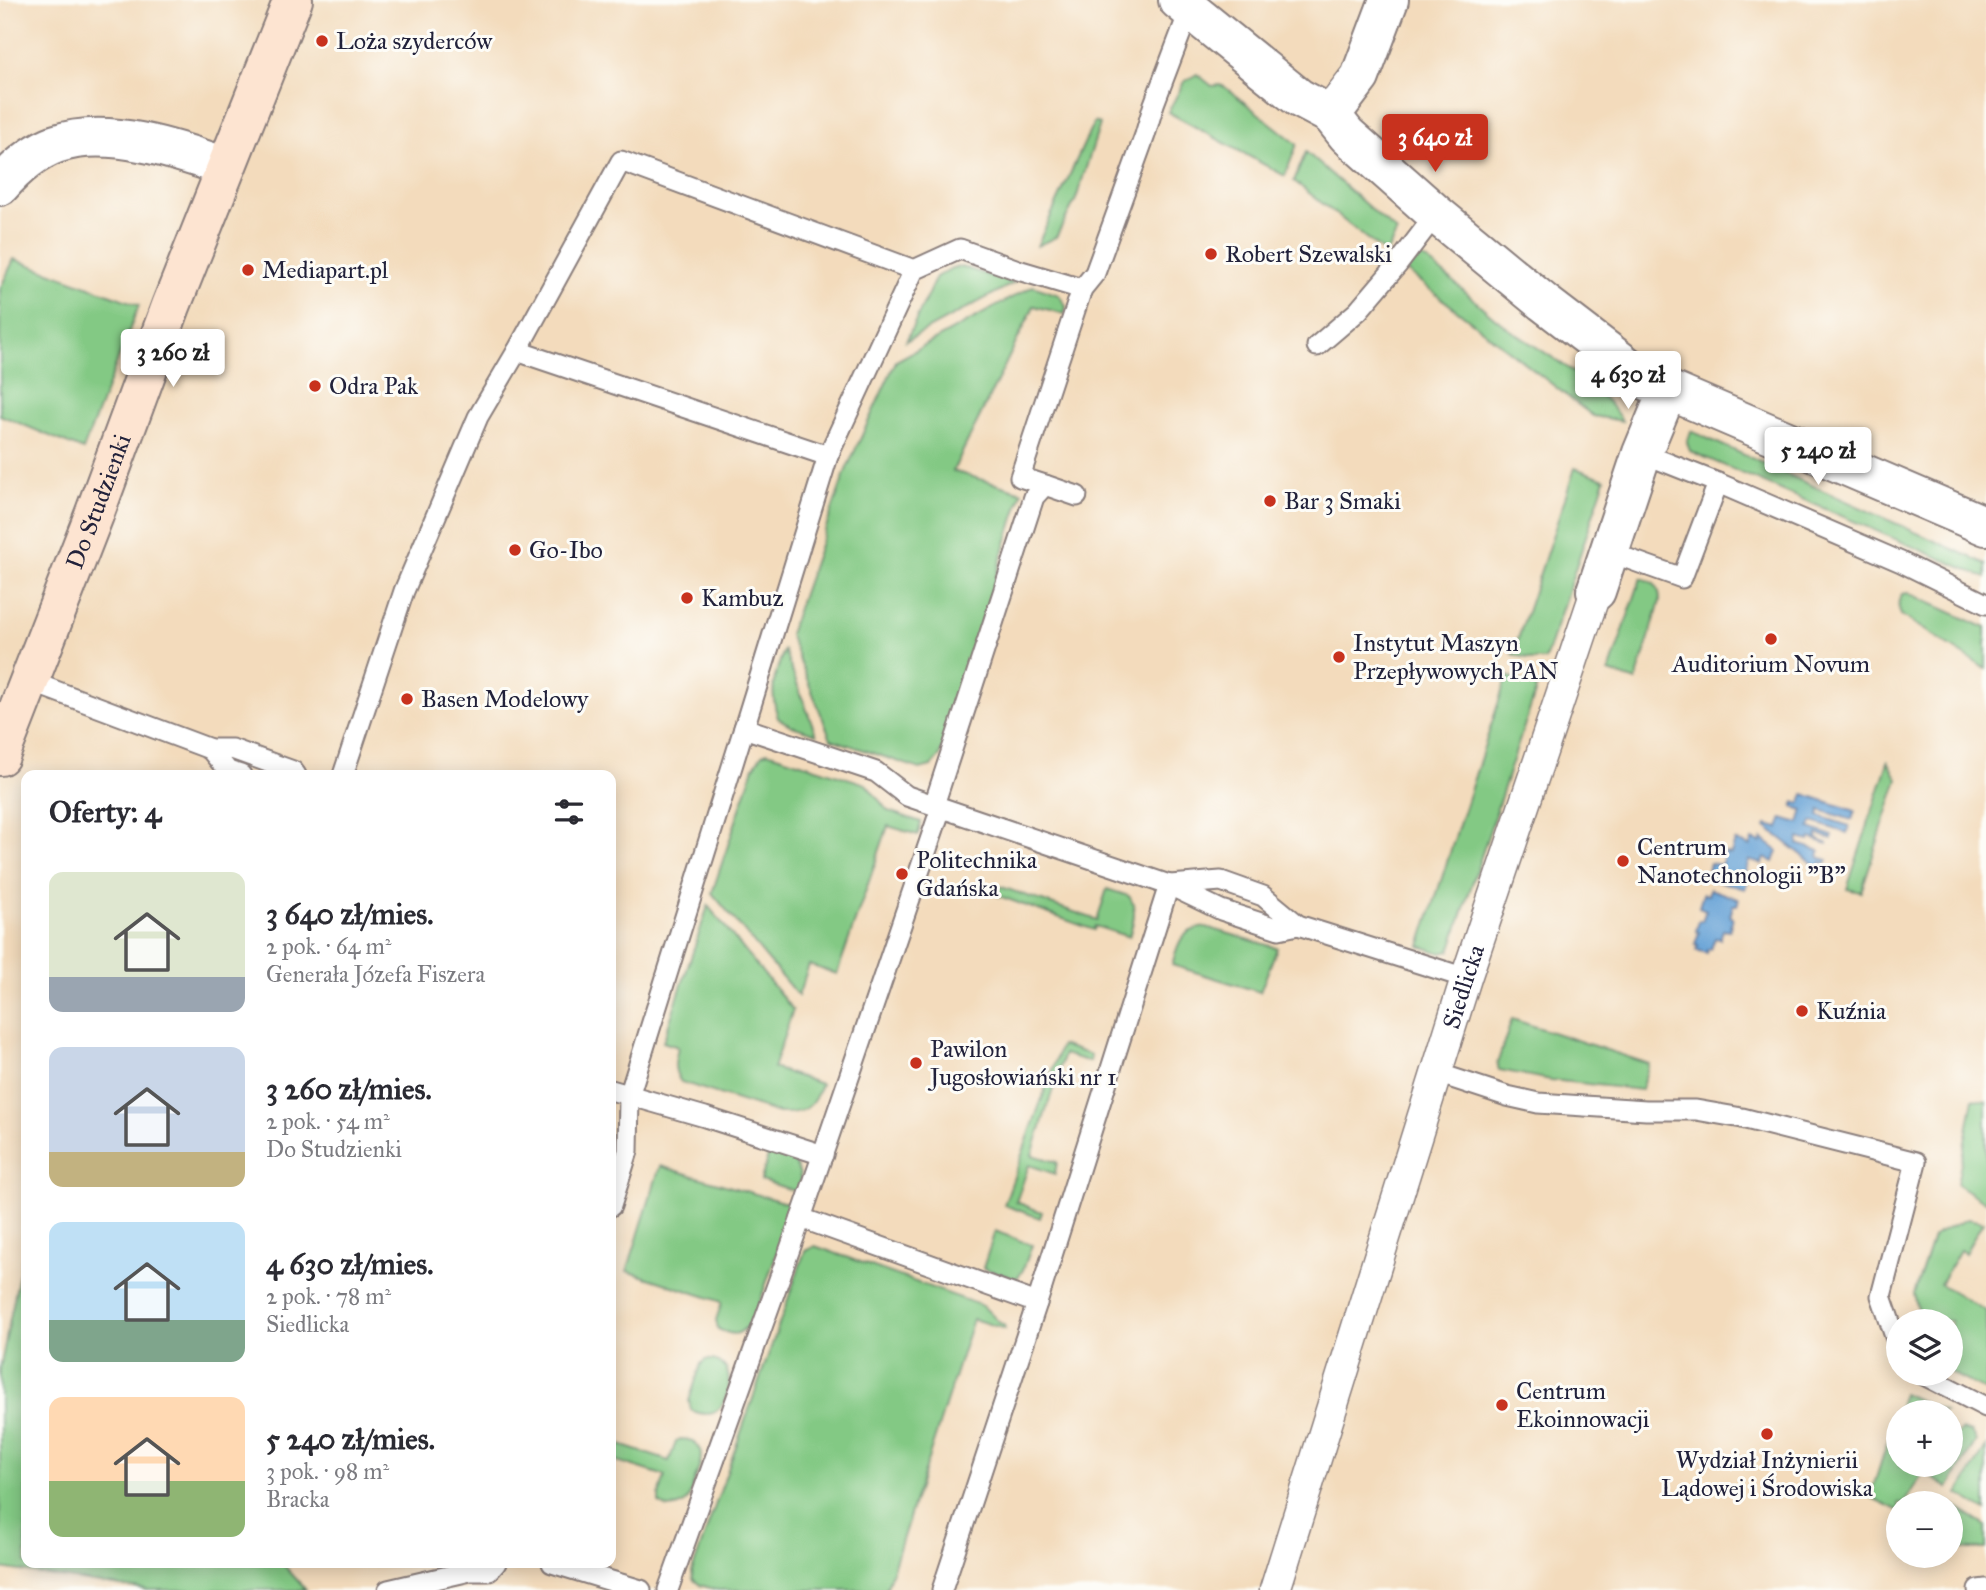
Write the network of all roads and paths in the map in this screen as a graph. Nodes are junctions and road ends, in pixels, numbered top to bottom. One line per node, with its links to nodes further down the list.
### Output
1 (293, 0): 5 (main road, Do Studzienki)
2 (1388, 0): 4 (street)
3 (1184, 5): 4 (street); 9 (lane)
4 (1331, 116): 7 (street)
5 (226, 167): 6 (street); 22 (main road, Do Studzienki)
6 (0, 186)
7 (1436, 214): 10 (lane); 12 (street)
8 (914, 270): 9 (lane); 11 (lane); 14 (lane)
9 (1082, 289): 16 (lane)
10 (1317, 346)
11 (517, 351): 14 (lane); 28 (lane)
12 (1668, 390): 13 (street, Siedlicka); 18 (street)
13 (1642, 453): 15 (lane); 19 (street, Siedlicka)
14 (828, 456): 23 (lane)
15 (1718, 483): 19 (lane); 21 (lane)
16 (1045, 485): 17 (lane); 29 (lane)
17 (1077, 496)
18 (1986, 526)
19 (1609, 552): 20 (street, Siedlicka)
20 (1596, 591): 32 (street, Siedlicka)
21 (1986, 604)
22 (29, 681): 24 (lane); 25 (main road, Do Studzienki)
23 (744, 728): 29 (lane); 34 (lane)
24 (210, 749): 26 (lane); 27 (lane)
25 (0, 756)
26 (228, 770)
27 (290, 770)
28 (345, 770)
29 (938, 807): 30 (lane); 35 (lane)
30 (1169, 885): 31 (lane); 31 (lane); 38 (lane)
31 (1298, 925): 32 (lane)
32 (1466, 978): 33 (street, Siedlicka)
33 (1437, 1073): 39 (lane); 49 (street, Siedlicka)
34 (620, 1093): 35 (lane); 36 (lane)
35 (823, 1155): 37 (lane)
36 (616, 1190)
37 (801, 1218): 38 (lane); 47 (lane)
38 (1037, 1303): 48 (lane)
39 (1886, 1310)
40 (1945, 1386): 41 (lane)
41 (1986, 1407)
42 (492, 1568): 45 (lane)
43 (568, 1568): 46 (lane)
44 (1986, 1589): 50 (lane)
45 (388, 1590)
46 (641, 1590)
47 (668, 1590)
48 (942, 1590)
49 (1275, 1590)
50 (1978, 1590)

